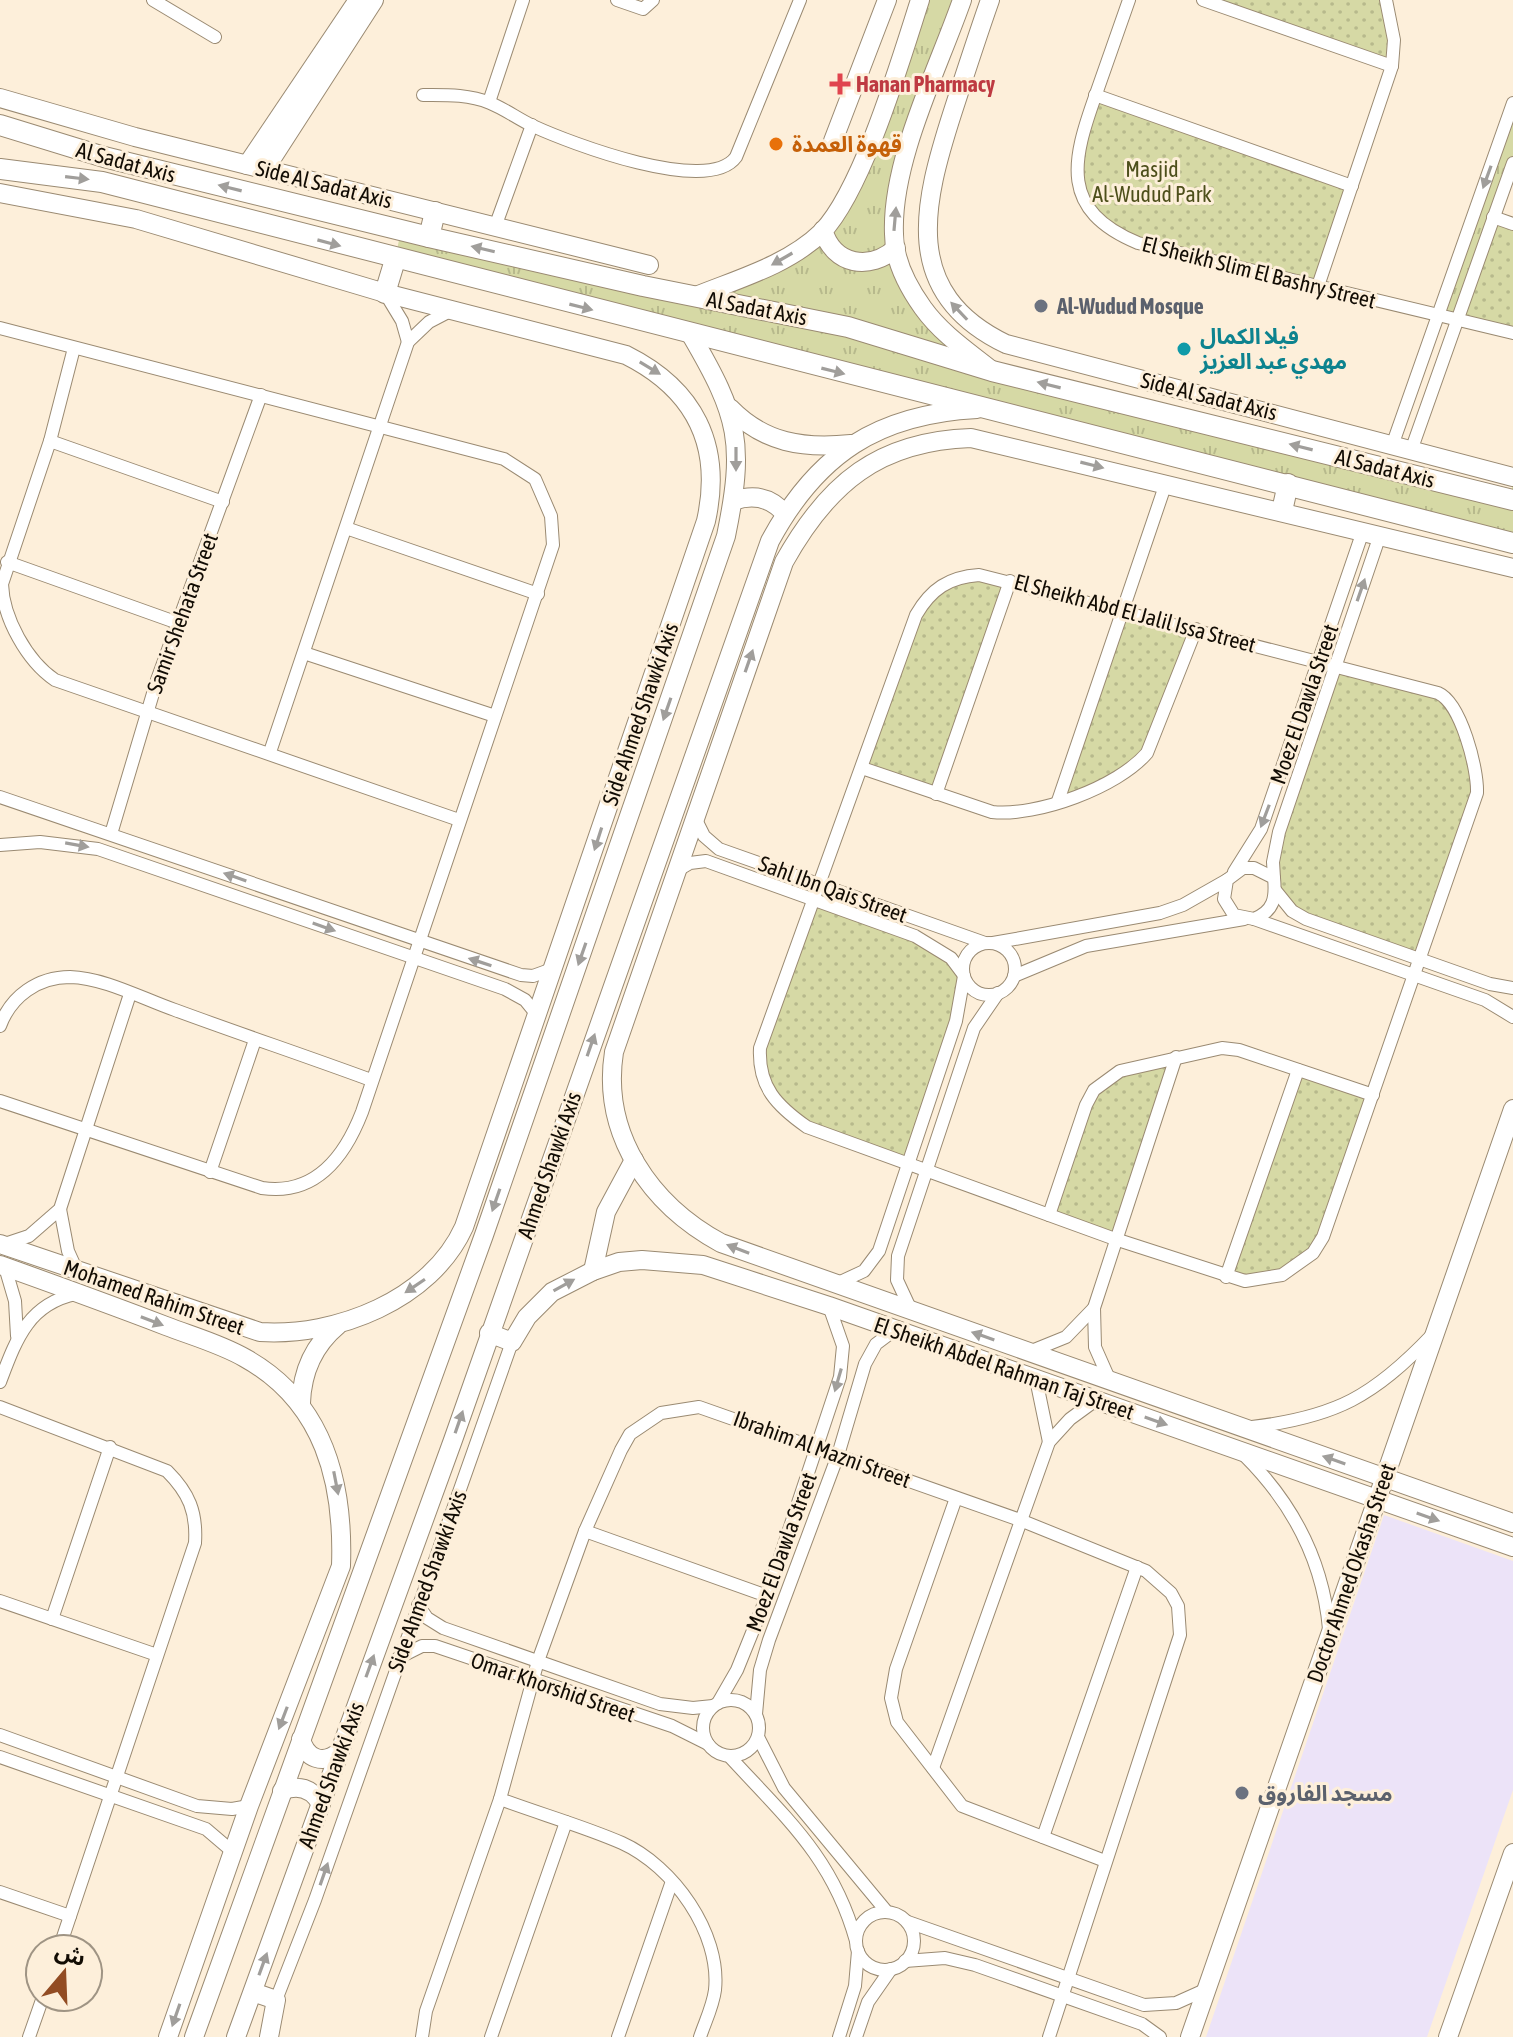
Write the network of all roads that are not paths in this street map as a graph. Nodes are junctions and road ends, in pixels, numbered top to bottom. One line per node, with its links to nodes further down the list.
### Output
1 (358, 0): 28 (street)
2 (374, 0): 28 (street)
3 (523, 0): 22 (street)
4 (617, 0): 5 (street)
5 (653, 0)
6 (800, 0): 25 (street)
7 (887, 0): 15 (street)
8 (920, 0): 17 (street)
9 (962, 0): 38 (street, one-way to 9)
10 (990, 0): 58 (street, Side Al Sadat Axis, one-way to 10)
11 (1129, 0): 20 (street, El Sheikh Slim El Bashry Street)
12 (1203, 0): 18 (street)
13 (1386, 0): 18 (street)
14 (160, 1): 16 (street)
15 (873, 36): 17 (street); 26 (street)
16 (215, 37)
17 (903, 51): 36 (street)
18 (1392, 66): 30 (street)
19 (423, 95): 22 (street)
20 (1095, 95): 30 (street); 41 (street, El Sheikh Slim El Bashry Street)
21 (0, 98): 28 (street, Side Al Sadat Axis)
22 (489, 102): 25 (street)
23 (1513, 103): 45 (street, one-way to 45)
24 (0, 125): 37 (main road, Al Sadat Axis, one-way to 24)
25 (532, 125): 35 (street)
26 (833, 141)
27 (1513, 163): 33 (street)
28 (256, 167): 32 (street, Side Al Sadat Axis)
29 (0, 169): 39 (main road, Al Sadat Axis, one-way to 39)
30 (1352, 186): 41 (street)
31 (0, 193): 42 (street)
32 (435, 212): 35 (street, Side Al Sadat Axis); 37 (main road)
33 (1493, 217): 34 (street); 46 (street)
34 (1513, 224)
35 (495, 227): 40 (street, Side Al Sadat Axis)
36 (823, 230): 38 (street); 43 (street, one-way to 43)
37 (429, 237): 43 (main road, Al Sadat Axis, one-way to 37)
38 (896, 248): 52 (street)
39 (395, 260): 42 (main road); 49 (main road, Al Sadat Axis, one-way to 49)
40 (649, 265)
41 (1318, 286): 45 (street, El Sheikh Slim El Bashry Street)
42 (385, 293): 44 (street); 50 (street)
43 (696, 296): 52 (main road, Al Sadat Axis)
44 (455, 309): 50 (street); 105 (street, Side Ahmed Shawki Axis, one-way to 105)
45 (1438, 316): 46 (street, El Sheikh Slim El Bashry Street); 58 (street)
46 (1457, 320): 48 (street, El Sheikh Slim El Bashry Street); 60 (street)
47 (0, 328): 51 (street)
48 (1513, 333)
49 (691, 335): 54 (street, Ahmed Shawki Axis); 55 (main road, Al Sadat Axis, one-way to 55)
50 (408, 342): 56 (street)
51 (74, 348): 53 (street); 57 (street)
52 (992, 371): 64 (main road, Al Sadat Axis, one-way to 52)
53 (261, 395): 56 (street); 66 (street, Samir Shehata Street)
54 (730, 408): 59 (street); 65 (street, Ahmed Shawki Axis, one-way to 65)
55 (982, 408): 59 (street, Ahmed Shawki Axis); 63 (main road, Al Sadat Axis)
56 (380, 426): 69 (street); 75 (street)
57 (50, 441): 66 (street); 72 (street)
58 (1393, 443): 60 (street, Side Al Sadat Axis)
59 (851, 444): 68 (street, Ahmed Shawki Axis)
60 (1412, 448): 61 (street, Side Al Sadat Axis)
61 (1513, 477): 64 (main road)
62 (1166, 483): 67 (street); 76 (street); 86 (street, one-way to 62)
63 (1288, 484): 67 (main road); 71 (main road, Al Sadat Axis)
64 (1512, 499)
65 (733, 501): 68 (street); 132 (street, Ahmed Shawki Axis, one-way to 132)
66 (223, 502): 77 (street, Samir Shehata Street)
67 (1282, 511): 70 (street)
68 (785, 514): 85 (street, Ahmed Shawki Axis)
69 (346, 528): 75 (street); 79 (street)
70 (1371, 533): 73 (street); 80 (street, Moez El Dawla Street); 81 (street, Moez El Dawla Street, one-way to 70)
71 (1513, 543)
72 (7, 562): 77 (street); 82 (street)
73 (1513, 568)
74 (1010, 581): 76 (street, El Sheikh Abd El Jalil Issa Street); 87 (street, El Sheikh Abd El Jalil Issa Street); 88 (street)
75 (538, 594): 83 (street)
76 (1123, 610): 78 (street, El Sheikh Abd El Jalil Issa Street); 90 (street)
77 (178, 623): 82 (street, Samir Shehata Street)
78 (1196, 629): 80 (street, El Sheikh Abd El Jalil Issa Street); 90 (street)
79 (304, 653): 83 (street); 84 (street)
80 (1319, 661): 81 (street, El Sheikh Abd El Jalil Issa Street); 96 (street, Moez El Dawla Street, one-way to 96)
81 (1335, 666): 98 (street, Moez El Dawla Street); 104 (street, El Sheikh Abd El Jalil Issa Street)
82 (148, 711): 84 (street); 93 (street, Samir Shehata Street)
83 (495, 716): 92 (street)
84 (270, 752): 92 (street)
85 (693, 755): 86 (street); 113 (street, Ahmed Shawki Axis)
86 (714, 763): 91 (street)
87 (862, 768): 88 (street); 97 (street, El Sheikh Abd El Jalil Issa Street)
88 (936, 794): 90 (street)
89 (0, 797): 93 (street)
90 (1058, 801)
91 (695, 818): 95 (street); 97 (street, Sahl Ibn Qais Street)
92 (459, 820): 101 (street)
93 (111, 834): 101 (street, one-way to 93)
94 (0, 845): 103 (street, one-way to 103)
95 (676, 872): 99 (street, Sahl Ibn Qais Street); 115 (street)
96 (1230, 876): 98 (street); 100 (street); 102 (street, Moez El Dawla Street)
97 (821, 884): 99 (street, El Sheikh Abd El Jalil Issa Street); 102 (street, Sahl Ibn Qais Street)
98 (1275, 884): 100 (street); 104 (street)
99 (815, 900): 106 (street, Sahl Ibn Qais Street); 126 (street, El Sheikh Abd El Jalil Issa Street)
100 (1249, 919): 107 (street); 108 (street)
101 (417, 941): 103 (street); 105 (street, one-way to 101)
102 (989, 943): 106 (street); 107 (street)
103 (412, 957): 112 (street); 120 (street)
104 (1420, 959): 108 (street, El Sheikh Abd El Jalil Issa Street); 109 (street)
105 (555, 968): 112 (street, Side Ahmed Shawki Axis)
106 (964, 975): 110 (street); 126 (street)
107 (1014, 976): 110 (street)
108 (1415, 976): 114 (street); 121 (street, El Sheikh Abd El Jalil Issa Street)
109 (1513, 988)
110 (998, 993): 127 (street)
111 (130, 994): 116 (street); 117 (street); 124 (street)
112 (538, 1016): 131 (street, Side Ahmed Shawki Axis)
113 (601, 1016): 115 (street); 147 (street, Ahmed Shawki Axis, one-way to 113)
114 (1513, 1017)
115 (623, 1024): 125 (street)
116 (0, 1026)
117 (255, 1040): 120 (street); 128 (street)
118 (1176, 1057): 119 (street); 130 (street); 133 (street)
119 (1298, 1070): 121 (street); 138 (street)
120 (371, 1080): 128 (street)
121 (1373, 1095): 138 (street, El Sheikh Abd El Jalil Issa Street)
122 (0, 1101): 124 (street)
123 (1513, 1109): 148 (street, Doctor Ahmed Okasha Street)
124 (86, 1131): 128 (street); 129 (street)
125 (634, 1160): 137 (street); 139 (street, El Sheikh Abdel Rahman Taj Street, one-way to 125)
126 (909, 1164): 127 (street, El Sheikh Abd El Jalil Issa Street); 139 (street)
127 (927, 1171): 130 (street, El Sheikh Abd El Jalil Issa Street); 143 (street)
128 (210, 1172)
129 (60, 1209): 134 (street); 136 (street)
130 (1049, 1215): 133 (street, El Sheikh Abd El Jalil Issa Street)
131 (464, 1227): 132 (street); 144 (street, Mohamed Rahim Street, one-way to 144)
132 (484, 1235): 175 (street, Ahmed Shawki Axis)
133 (1115, 1239): 138 (street, El Sheikh Abd El Jalil Issa Street); 142 (street)
134 (1, 1244): 136 (street, Mohamed Rahim Street)
135 (2, 1266): 140 (street, Mohamed Rahim Street); 149 (street)
136 (77, 1271): 146 (street, Mohamed Rahim Street)
137 (593, 1271): 141 (street, El Sheikh Abdel Rahman Taj Street); 150 (street, El Sheikh Abdel Rahman Taj Street, one-way to 137)
138 (1226, 1277)
139 (836, 1284): 141 (street); 143 (street, El Sheikh Abdel Rahman Taj Street)
140 (80, 1293): 149 (street); 153 (street, Mohamed Rahim Street, one-way to 153)
141 (829, 1306): 145 (street, El Sheikh Abdel Rahman Taj Street); 163 (street, Moez El Dawla Street, one-way to 163)
142 (1094, 1308): 151 (street); 155 (street)
143 (912, 1311): 151 (street, El Sheikh Abdel Rahman Taj Street, one-way to 143)
144 (348, 1320): 146 (street, Mohamed Rahim Street); 152 (street)
145 (896, 1329): 154 (street, El Sheikh Abdel Rahman Taj Street); 165 (street, Moez El Dawla Street)
146 (278, 1333): 152 (street)
147 (489, 1333): 150 (street); 191 (street, Ahmed Shawki Axis, one-way to 147)
148 (1434, 1333): 160 (street); 166 (street, Doctor Ahmed Okasha Street)
149 (17, 1336): 156 (street)
150 (512, 1342): 178 (street, Side Ahmed Shawki Axis)
151 (1029, 1352): 155 (street, El Sheikh Abdel Rahman Taj Street)
152 (309, 1364): 153 (street); 158 (street)
153 (264, 1369): 158 (street, Mohamed Rahim Street)
154 (1036, 1379): 157 (street, El Sheikh Abdel Rahman Taj Street); 161 (street)
155 (1110, 1381): 160 (street, El Sheikh Abdel Rahman Taj Street)
156 (0, 1382)
157 (1096, 1400): 161 (street); 164 (street, El Sheikh Abdel Rahman Taj Street, one-way to 164)
158 (301, 1403): 173 (street, Mohamed Rahim Street, one-way to 173)
159 (0, 1407): 162 (street)
160 (1243, 1428): 166 (street, El Sheikh Abdel Rahman Taj Street, one-way to 160)
161 (1049, 1442): 169 (street)
162 (110, 1447): 179 (street); 181 (street)
163 (818, 1447): 165 (street, Ibrahim Al Mazni Street); 171 (street, Ibrahim Al Mazni Street); 176 (street, Moez El Dawla Street)
164 (1240, 1451): 168 (street, El Sheikh Abdel Rahman Taj Street); 180 (street)
165 (838, 1455): 167 (street, Ibrahim Al Mazni Street); 186 (street, Moez El Dawla Street)
166 (1383, 1478): 168 (street, Doctor Ahmed Okasha Street); 170 (street, El Sheikh Abdel Rahman Taj Street)
167 (956, 1498): 169 (street, Ibrahim Al Mazni Street); 194 (street)
168 (1376, 1499): 172 (street, El Sheikh Abdel Rahman Taj Street, one-way to 172); 180 (street, Doctor Ahmed Okasha Street)
169 (1020, 1520): 174 (street, Ibrahim Al Mazni Street); 194 (street)
170 (1513, 1523)
171 (585, 1531): 176 (street); 183 (street, Ibrahim Al Mazni Street)
172 (1513, 1547)
173 (341, 1566): 175 (street); 200 (street, one-way to 200)
174 (1137, 1567): 202 (street); 205 (street, Ibrahim Al Mazni Street)
175 (360, 1574): 189 (street, Ahmed Shawki Axis)
176 (767, 1596): 185 (street, Moez El Dawla Street)
177 (0, 1601): 179 (street)
178 (418, 1605): 182 (street, Side Ahmed Shawki Axis); 183 (street, Omar Khorshid Street)
179 (52, 1619): 181 (street)
180 (1329, 1635): 218 (street, Doctor Ahmed Okasha Street)
181 (157, 1655): 195 (street)
182 (398, 1658): 184 (street, Omar Khorshid Street); 221 (street, Side Ahmed Shawki Axis, one-way to 182)
183 (538, 1661): 184 (street, Ibrahim Al Mazni Street); 185 (street, Omar Khorshid Street)
184 (532, 1682): 190 (street, Omar Khorshid Street); 198 (street, Ibrahim Al Mazni Street)
185 (716, 1705): 186 (street); 190 (street)
186 (756, 1714): 188 (street)
187 (0, 1735): 195 (street)
188 (758, 1737): 193 (street); 208 (street)
189 (301, 1739): 191 (street); 196 (street, Ahmed Shawki Axis)
190 (708, 1744): 193 (street)
191 (339, 1752): 199 (street, Ahmed Shawki Axis)
192 (0, 1757): 197 (street)
193 (730, 1757): 212 (street)
194 (933, 1768): 202 (street)
195 (119, 1776): 197 (street); 200 (street)
196 (282, 1791): 199 (street); 217 (street, Ahmed Shawki Axis)
197 (111, 1795): 203 (street); 209 (street)
198 (500, 1799): 201 (street); 228 (street, Ibrahim Al Mazni Street)
199 (321, 1804): 219 (street, Ahmed Shawki Axis, one-way to 199)
200 (249, 1806): 203 (street)
201 (566, 1822): 206 (street); 229 (street)
202 (1043, 1837): 205 (street)
203 (233, 1852): 216 (street)
204 (1513, 1853): 237 (street)
205 (1105, 1861): 215 (street, Ibrahim Al Mazni Street)
206 (671, 1884): 230 (street); 231 (street)
207 (0, 1892): 209 (street)
208 (887, 1912): 210 (street); 212 (street)
209 (70, 1916): 211 (street)
210 (908, 1922): 213 (street); 215 (street)
211 (64, 1933)
212 (857, 1946): 214 (street); 232 (street)
213 (905, 1961): 214 (street); 220 (street)
214 (891, 1969): 233 (street)
215 (1070, 1977): 218 (street); 220 (street, Ibrahim Al Mazni Street)
216 (188, 1980): 217 (street); 224 (street, one-way to 224)
217 (212, 1988): 225 (street, Ahmed Shawki Axis)
218 (1205, 1990): 236 (street, Doctor Ahmed Okasha Street)
219 (253, 1992): 221 (street); 226 (street, Ahmed Shawki Axis)
220 (1064, 1999): 234 (street, Ibrahim Al Mazni Street); 235 (street)
221 (276, 2000): 227 (street)
222 (37, 2013): 223 (street)
223 (29, 2037)
224 (168, 2037)
225 (194, 2037)
226 (236, 2037)
227 (269, 2037)
228 (422, 2037)
229 (491, 2037)
230 (618, 2037)
231 (700, 2037)
232 (839, 2037)
233 (856, 2037)
234 (1049, 2037)
235 (1160, 2037)
236 (1190, 2037)
237 (1448, 2037)

